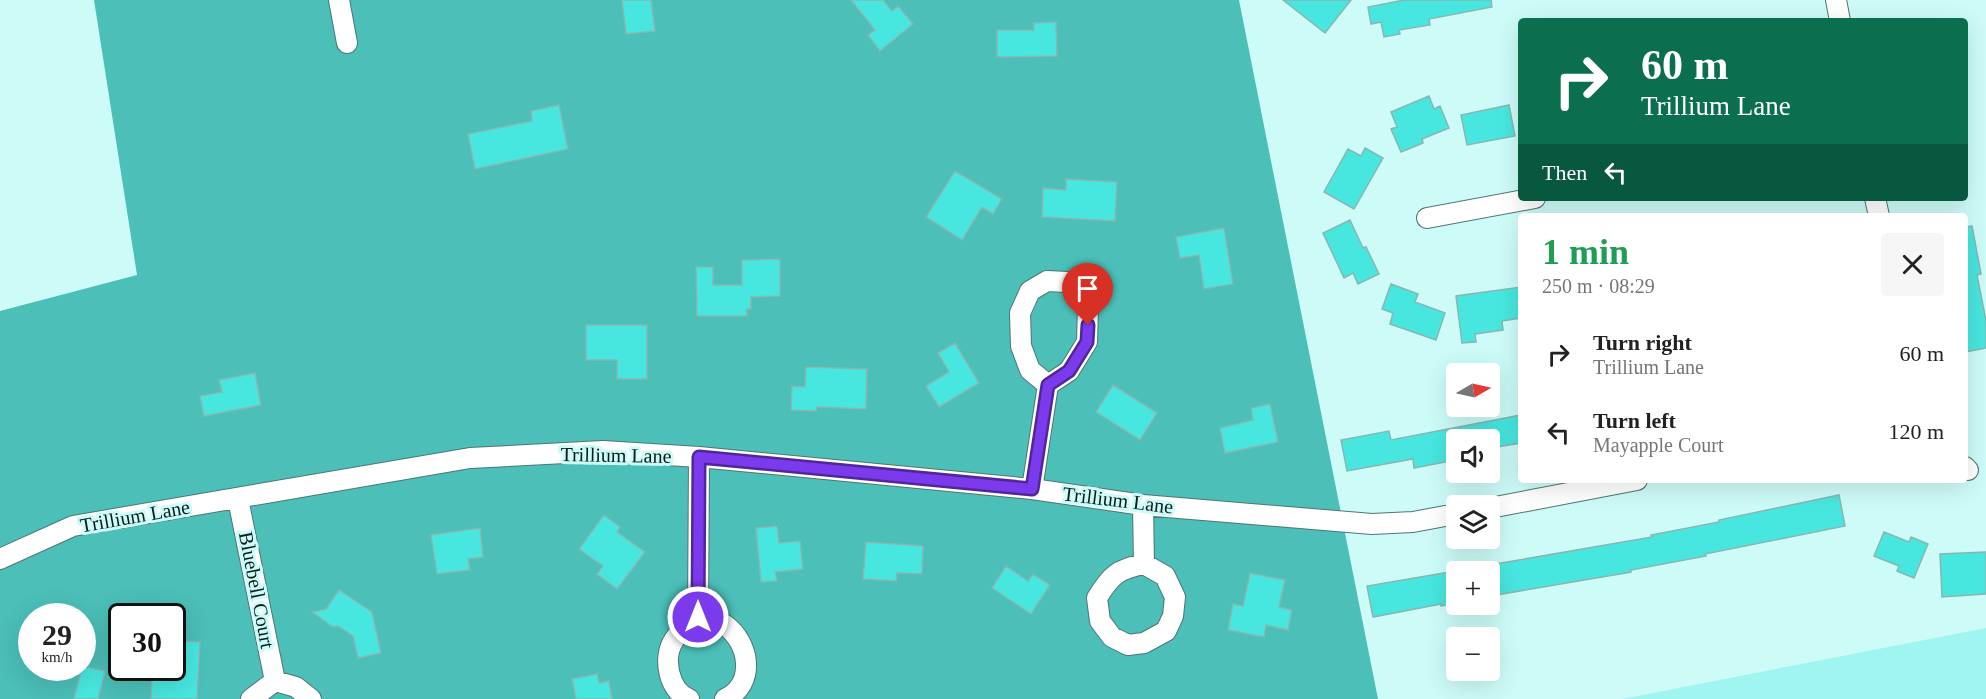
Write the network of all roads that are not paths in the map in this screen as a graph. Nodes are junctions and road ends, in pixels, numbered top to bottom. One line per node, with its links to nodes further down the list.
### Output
1 (339, 0): 4 (street)
2 (1836, 0): 3 (street)
3 (1839, 18)
4 (347, 43)
5 (1519, 201): 6 (street)
6 (1427, 218)
7 (1048, 385): 7 (street); 10 (street)
8 (699, 457): 10 (street, Trillium Lane); 11 (street, Trillium Lane); 17 (street)
9 (1621, 483): 13 (street)
10 (1032, 489): 12 (street, Trillium Lane)
11 (238, 499): 15 (street, Trillium Lane); 18 (street, Bluebell Court)
12 (1143, 505): 14 (street, Trillium Lane); 16 (street)
13 (1500, 506)
14 (1446, 516)
15 (0, 559)
16 (1144, 564): 16 (street)
17 (698, 617): 21 (street); 22 (street)
18 (275, 681): 19 (street); 20 (street)
19 (251, 699)
20 (311, 699)
21 (689, 699)
22 (725, 699)

